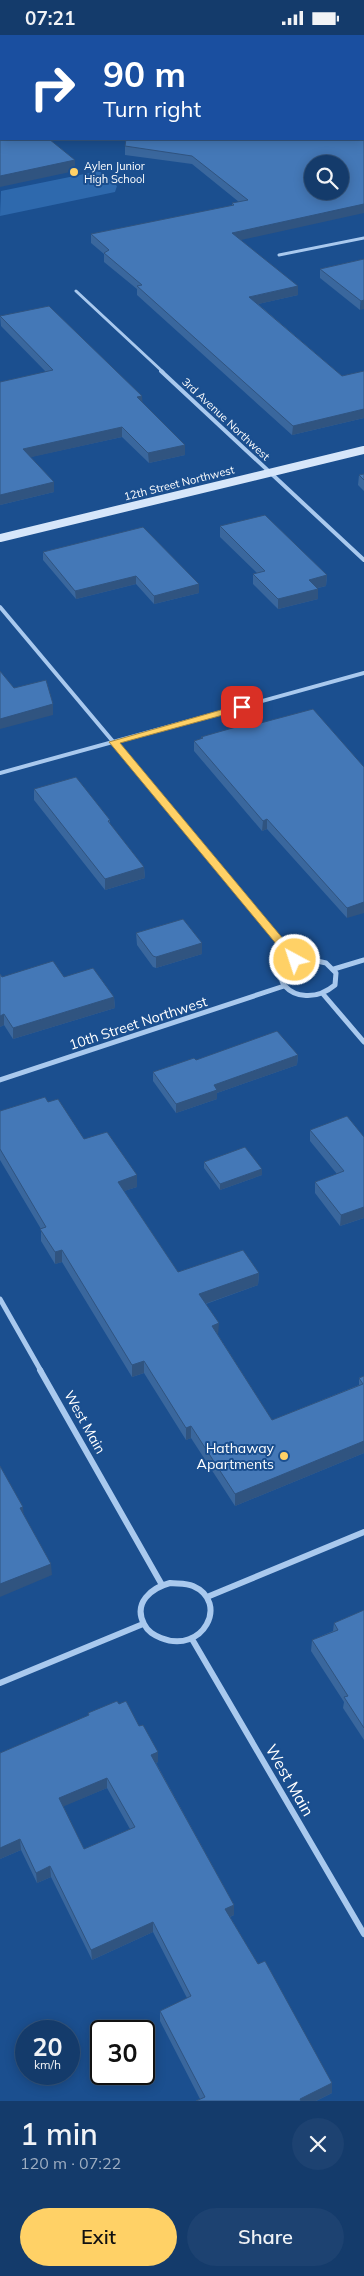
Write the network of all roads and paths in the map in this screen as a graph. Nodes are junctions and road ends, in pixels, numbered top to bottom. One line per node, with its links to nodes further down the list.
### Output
1 (364, 238): 2 (street)
2 (279, 255)
3 (76, 291): 5 (street, 3rd Avenue Northwest)
4 (364, 450): 5 (street, 12th Street Northwest)
5 (270, 472): 6 (street, 12th Street Northwest); 7 (street, 3rd Avenue Northwest)
6 (0, 538)
7 (364, 560)
8 (0, 607): 10 (street)
9 (364, 673): 10 (street)
10 (114, 742): 11 (street); 12 (street)
11 (0, 773)
12 (295, 960): 14 (street); 15 (street)
13 (364, 960): 14 (street)
14 (334, 969): 16 (street)
15 (284, 986): 16 (street); 18 (street, 10th Street Northwest)
16 (323, 994): 17 (street)
17 (364, 1043)
18 (0, 1080)
19 (0, 1299): 21 (street, West Main)
20 (364, 1532): 22 (street)
21 (162, 1585): 22 (street); 23 (street)
22 (208, 1597): 24 (street)
23 (144, 1624): 24 (street); 25 (street)
24 (192, 1639): 26 (street, West Main)
25 (0, 1683)
26 (364, 1934)

